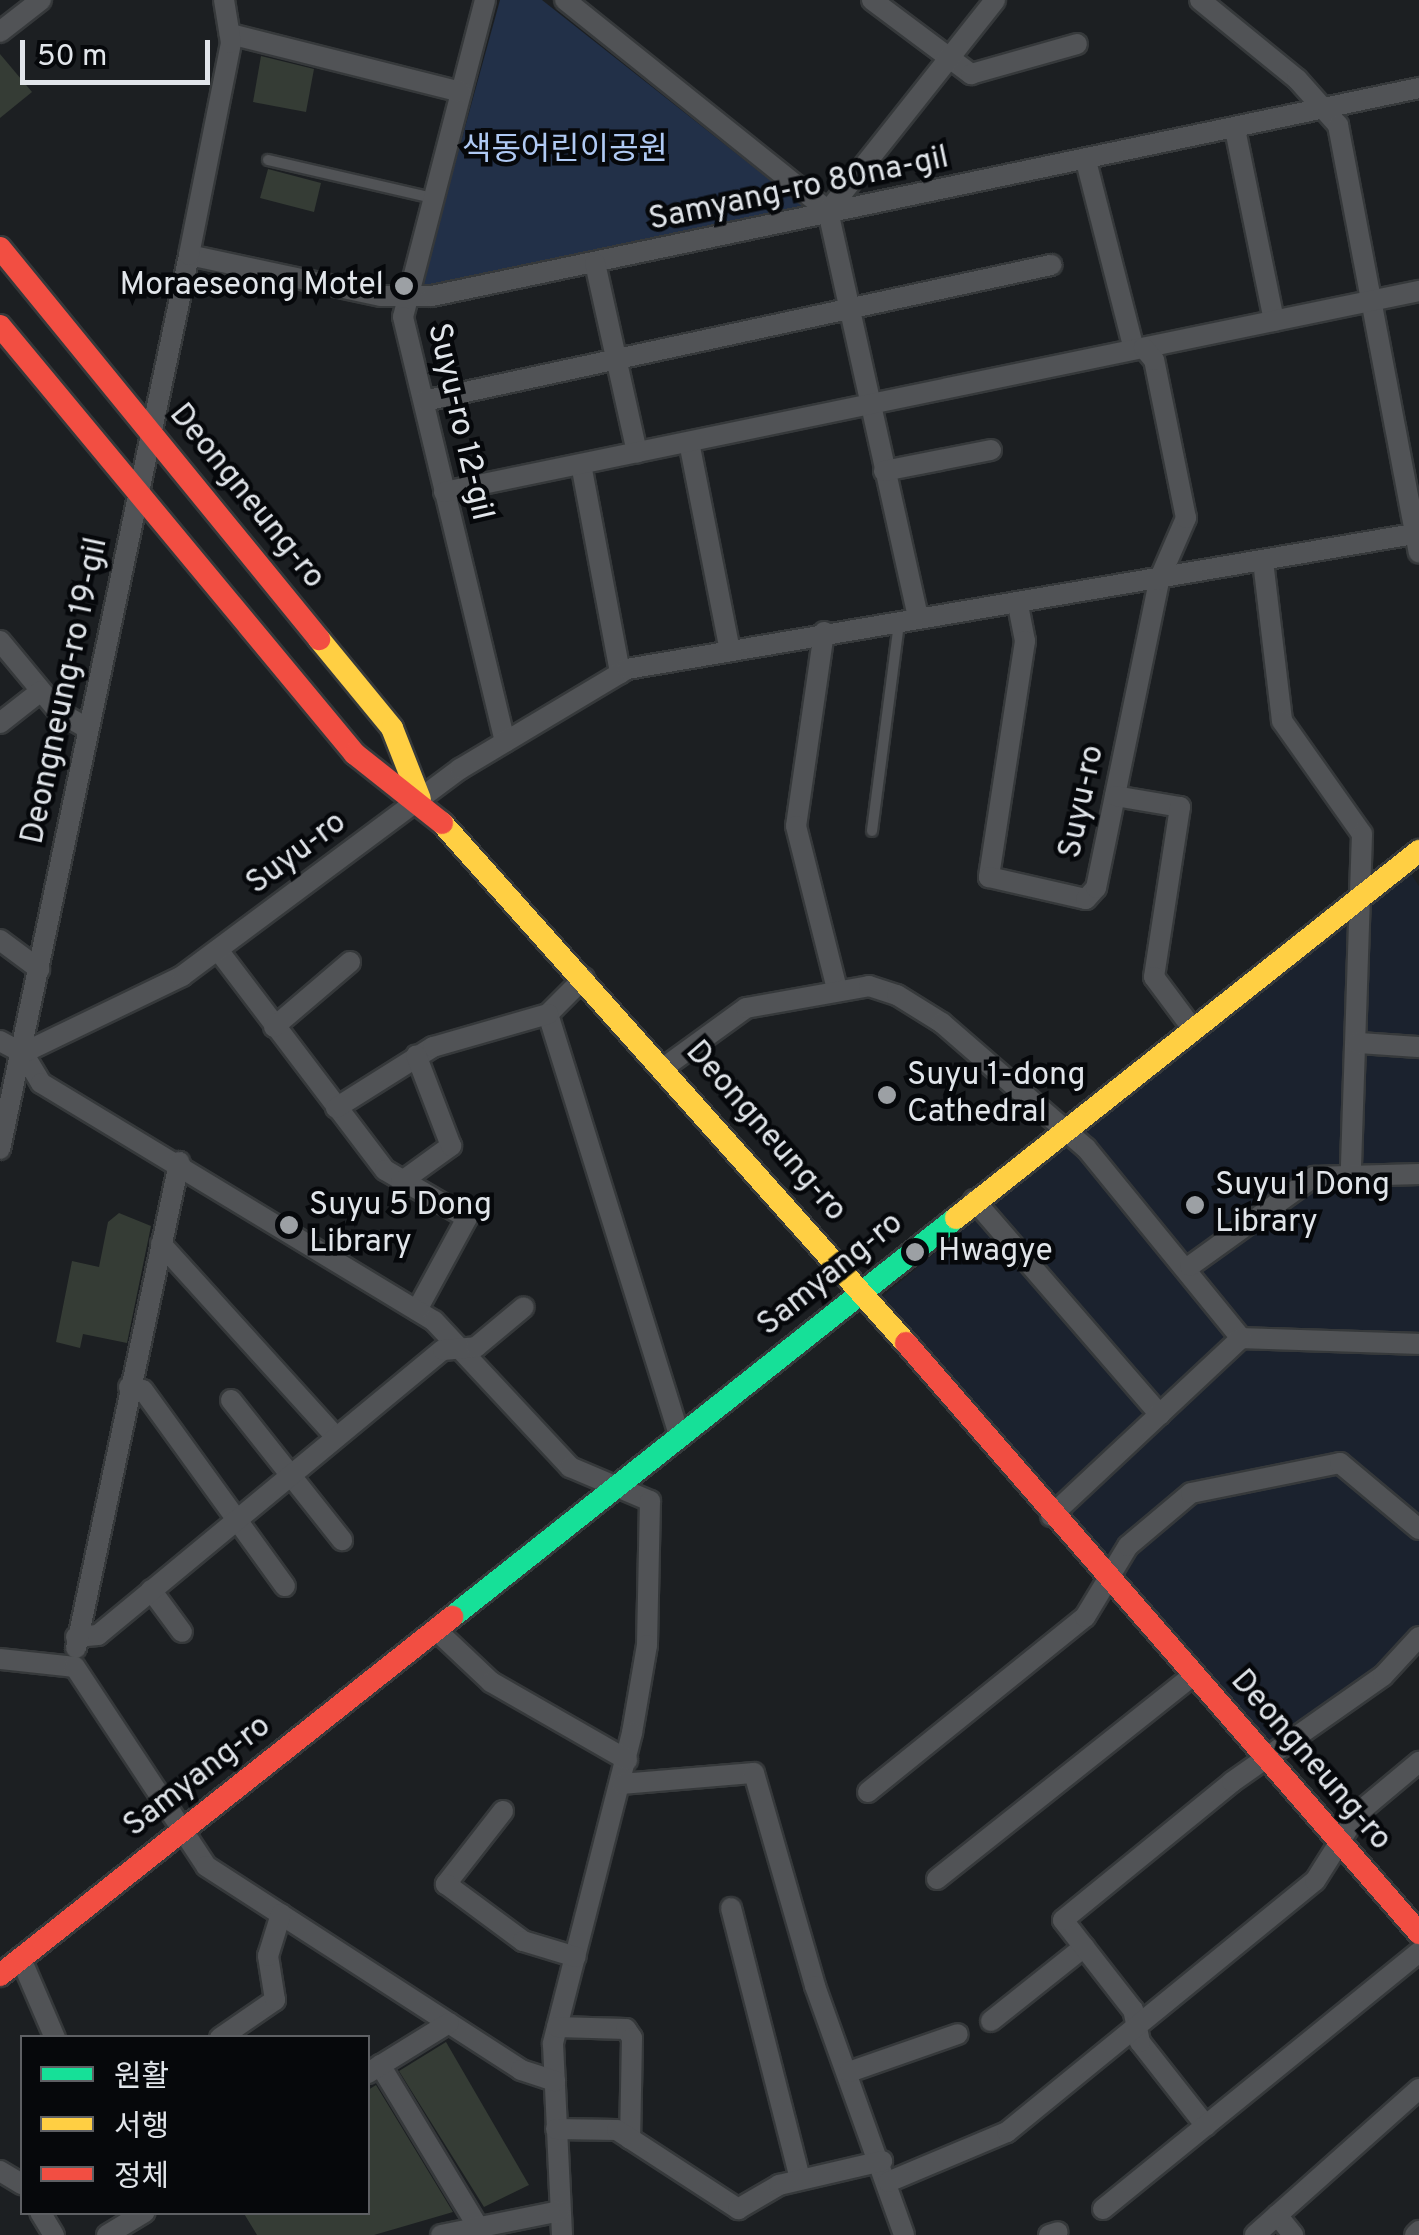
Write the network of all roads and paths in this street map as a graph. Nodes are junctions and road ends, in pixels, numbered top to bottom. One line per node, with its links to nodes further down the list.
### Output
1 (41, 0): 8 (street)
2 (224, 0): 9 (street)
3 (485, 0): 13 (street, Suyu-ro 12-gil)
4 (565, 0): 19 (street)
5 (872, 0): 11 (street)
6 (996, 0): 11 (street)
7 (1200, 0): 14 (street)
8 (0, 32)
9 (230, 34): 13 (street); 21 (street, Deongneung-ro 19-gil)
10 (1077, 44): 11 (street)
11 (950, 58): 19 (street)
12 (1419, 88): 14 (street, Samyang-ro 80na-gil)
13 (461, 92): 18 (street, Suyu-ro 12-gil)
14 (1323, 109): 15 (street, Samyang-ro 80na-gil); 26 (street)
15 (1235, 129): 17 (street, Samyang-ro 80na-gil); 28 (street)
16 (268, 160): 18 (lane)
17 (1086, 161): 19 (street, Samyang-ro 80na-gil); 30 (street, Suyu-ro)
18 (433, 198): 25 (street, Suyu-ro 12-gil)
19 (828, 211): 22 (street, Samyang-ro 80na-gil); 27 (street)
20 (0, 248): 34 (main road, Deongneung-ro)
21 (189, 255): 25 (street, Samyang-ro 80na-gil); 34 (street, Deongneung-ro 19-gil)
22 (595, 262): 25 (street, Samyang-ro 80na-gil); 31 (street)
23 (1051, 266): 27 (street)
24 (1419, 290): 26 (street)
25 (407, 298): 32 (street, Suyu-ro 12-gil)
26 (1373, 300): 28 (street); 42 (street)
27 (847, 310): 31 (street); 33 (street)
28 (1274, 321): 30 (street)
29 (0, 326): 40 (main road, Deongneung-ro)
30 (1139, 348): 33 (street); 44 (street, Suyu-ro)
31 (616, 359): 32 (street); 37 (street)
32 (424, 401): 41 (street, Suyu-ro 12-gil)
33 (868, 405): 35 (street); 39 (street)
34 (151, 432): 40 (street, Deongneung-ro 19-gil); 56 (main road, Deongneung-ro)
35 (689, 442): 37 (street); 49 (street)
36 (991, 450): 39 (street)
37 (637, 452): 38 (street)
38 (581, 464): 41 (street); 50 (street)
39 (884, 471): 46 (street)
40 (140, 489): 53 (street, Deongneung-ro 19-gil); 56 (main road, Deongneung-ro)
41 (444, 492): 54 (street, Suyu-ro 12-gil)
42 (1418, 540): 43 (street, Suyu-ro)
43 (1263, 561): 44 (street, Suyu-ro); 59 (street)
44 (1159, 580): 45 (street, Suyu-ro); 55 (street, Suyu-ro)
45 (1018, 604): 46 (street, Suyu-ro); 55 (street, Suyu-ro)
46 (909, 620): 47 (street, Suyu-ro); 57 (lane)
47 (824, 632): 49 (street, Suyu-ro); 65 (street)
48 (0, 641): 51 (street)
49 (730, 650): 50 (street, Suyu-ro)
50 (620, 673): 54 (street, Suyu-ro)
51 (41, 691): 52 (street); 53 (street)
52 (0, 723)
53 (87, 728): 63 (street, Deongneung-ro 19-gil)
54 (505, 742): 56 (street, Suyu-ro)
55 (1114, 796): 68 (street)
56 (420, 799): 61 (street, Suyu-ro); 64 (main road, Deongneung-ro)
57 (872, 830)
58 (1419, 852): 59 (main road, Samyang-ro)
59 (1362, 897): 68 (main road, Samyang-ro); 70 (street)
60 (0, 940): 63 (street)
61 (218, 950): 67 (street); 72 (street, Suyu-ro)
62 (350, 962): 67 (street)
63 (38, 968): 72 (street, Deongneung-ro 19-gil)
64 (584, 978): 66 (street); 74 (main road, Deongneung-ro)
65 (837, 990): 74 (street); 76 (street)
66 (548, 1014): 73 (street); 95 (street)
67 (274, 1027): 75 (street)
68 (1192, 1028): 76 (main road, Samyang-ro)
69 (0, 1041): 72 (street)
70 (1358, 1043): 71 (street); 79 (street)
71 (1419, 1047)
72 (23, 1053): 77 (street, Deongneung-ro 19-gil); 78 (street)
73 (416, 1055): 75 (street); 81 (street)
74 (666, 1066): 85 (main road, Deongneung-ro)
75 (336, 1108): 81 (street)
76 (1060, 1130): 82 (main road, Samyang-ro); 84 (street)
77 (0, 1149)
78 (178, 1162): 83 (street); 87 (street)
79 (1351, 1171): 80 (street); 84 (street)
80 (1419, 1174)
81 (401, 1182): 87 (street)
82 (974, 1200): 85 (main road, Samyang-ro); 93 (street)
83 (161, 1244): 91 (street); 94 (street)
84 (1190, 1266): 88 (street)
85 (861, 1294): 95 (main road, Samyang-ro); 98 (main road, Deongneung-ro)
86 (524, 1308): 90 (street)
87 (417, 1310): 90 (street)
88 (1241, 1338): 89 (street); 93 (street)
89 (1419, 1344)
90 (460, 1348): 94 (street); 97 (street)
91 (129, 1387): 99 (street); 107 (street)
92 (231, 1400): 96 (street)
93 (1160, 1415): 98 (street)
94 (336, 1437): 96 (street)
95 (680, 1437): 97 (main road, Samyang-ro)
96 (289, 1476): 99 (street); 101 (street)
97 (616, 1488): 105 (main road, Samyang-ro); 112 (street)
98 (1051, 1516): 102 (main road, Deongneung-ro)
99 (234, 1520): 103 (street); 104 (street)
100 (1419, 1529): 102 (street)
101 (342, 1540)
102 (1108, 1581): 111 (main road, Deongneung-ro); 116 (street)
103 (285, 1586)
104 (151, 1590): 106 (street); 107 (street)
105 (436, 1630): 112 (street); 118 (main road, Samyang-ro)
106 (182, 1632)
107 (76, 1636): 110 (street)
108 (1419, 1637): 113 (street)
109 (0, 1659): 110 (street)
110 (75, 1668): 118 (street)
111 (1192, 1676): 113 (main road, Deongneung-ro); 120 (street, Deongneung-ro)
112 (627, 1760): 115 (street)
113 (1265, 1760): 119 (main road, Deongneung-ro); 124 (street)
114 (1419, 1762): 119 (street)
115 (622, 1784): 126 (street); 137 (street)
116 (868, 1792)
117 (503, 1810): 126 (street)
118 (182, 1831): 122 (street); 127 (main road, Samyang-ro)
119 (1338, 1843): 123 (main road, Deongneung-ro); 131 (street)
120 (937, 1879)
121 (731, 1908): 144 (street)
122 (282, 1914): 130 (street); 135 (street)
123 (1419, 1934)
124 (1084, 1947): 129 (street); 131 (street)
125 (1419, 1952): 140 (street)
126 (576, 1957): 132 (street)
127 (21, 1958): 128 (main road, Samyang-ro); 134 (street)
128 (0, 1975)
129 (990, 2020)
130 (449, 2022): 136 (street); 138 (street)
131 (1136, 2025): 140 (street); 145 (street)
132 (558, 2027): 138 (street); 142 (street)
133 (958, 2034): 137 (street)
134 (53, 2035)
135 (224, 2035)
136 (374, 2069): 150 (street)
137 (849, 2072): 143 (street)
138 (555, 2081): 141 (street)
139 (1418, 2093): 148 (street)
140 (1206, 2126): 146 (street)
141 (556, 2130): 142 (street); 147 (street)
142 (630, 2140): 144 (street)
143 (882, 2162): 144 (street); 145 (street)
144 (800, 2179)
145 (888, 2182): 154 (street)
146 (1103, 2209)
147 (560, 2212): 150 (street); 153 (street)
148 (1276, 2215): 155 (street); 156 (street)
149 (136, 2220): 151 (street)
150 (476, 2226): 152 (street)
151 (107, 2235)
152 (441, 2235)
153 (562, 2235)
154 (904, 2235)
155 (1255, 2235)
156 (1293, 2235)

